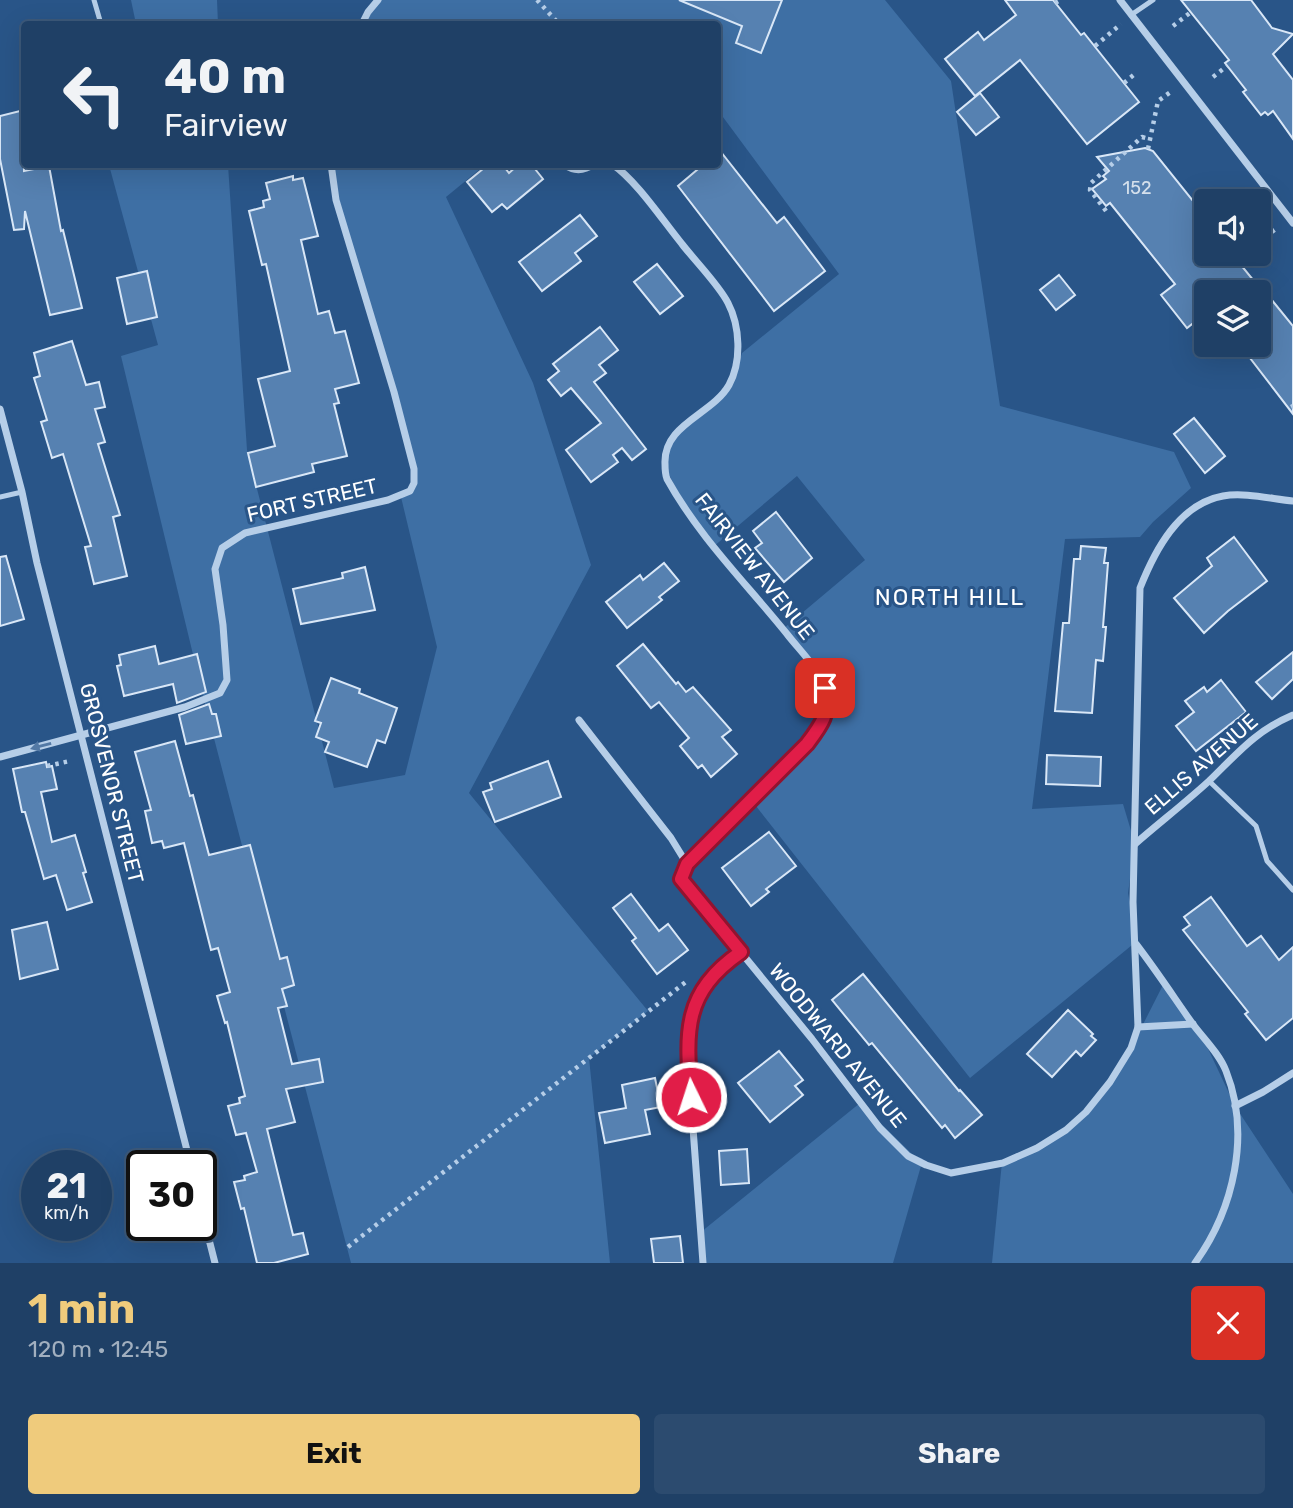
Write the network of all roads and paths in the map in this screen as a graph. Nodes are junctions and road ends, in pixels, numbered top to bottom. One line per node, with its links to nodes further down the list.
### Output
1 (94, 0): 8 (lane)
2 (378, 0): 9 (street)
3 (537, 0): 10 (path)
4 (1120, 0): 7 (street)
5 (1153, 0): 7 (lane)
6 (1191, 12): 12 (path)
7 (1131, 15): 24 (street)
8 (100, 21)
9 (364, 21)
10 (556, 21)
11 (1121, 24): 13 (path)
12 (1173, 26)
13 (1095, 46)
14 (1227, 66): 16 (path)
15 (1136, 73): 17 (path)
16 (1213, 77)
17 (1124, 83)
18 (1173, 90): 19 (path)
19 (1150, 139): 20 (path); 23 (path)
20 (1148, 149)
21 (332, 168): 33 (street, FORT STREET)
22 (616, 168): 39 (street, FAIRVIEW AVENUE)
23 (1106, 211)
24 (1293, 223)
25 (1279, 226): 26 (path)
26 (1271, 232)
27 (0, 409): 28 (street, GROSVENOR STREET)
28 (22, 492): 29 (lane); 33 (street, GROSVENOR STREET)
29 (0, 497)
30 (1293, 501): 38 (street, WOODWARD AVENUE)
31 (1293, 715): 37 (street, ELLIS AVENUE)
32 (579, 720): 39 (street)
33 (81, 734): 34 (street, FORT STREET, one-way to 34); 48 (street, GROSVENOR STREET)
34 (0, 757)
35 (70, 761): 36 (path)
36 (47, 766)
37 (1209, 781): 38 (street, ELLIS AVENUE); 40 (lane)
38 (1135, 844): 41 (street, WOODWARD AVENUE)
39 (687, 864): 42 (street, WOODWARD AVENUE)
40 (1293, 890)
41 (1136, 944): 44 (street); 45 (street, WOODWARD AVENUE)
42 (741, 952): 45 (street, WOODWARD AVENUE); 52 (street)
43 (688, 979): 50 (path)
44 (1193, 1024): 45 (street); 47 (street)
45 (1138, 1027)
46 (1293, 1073): 47 (street)
47 (1235, 1106): 53 (street)
48 (187, 1150)
49 (209, 1241): 51 (street)
50 (348, 1247)
51 (215, 1263)
52 (703, 1263)
53 (1195, 1263)

